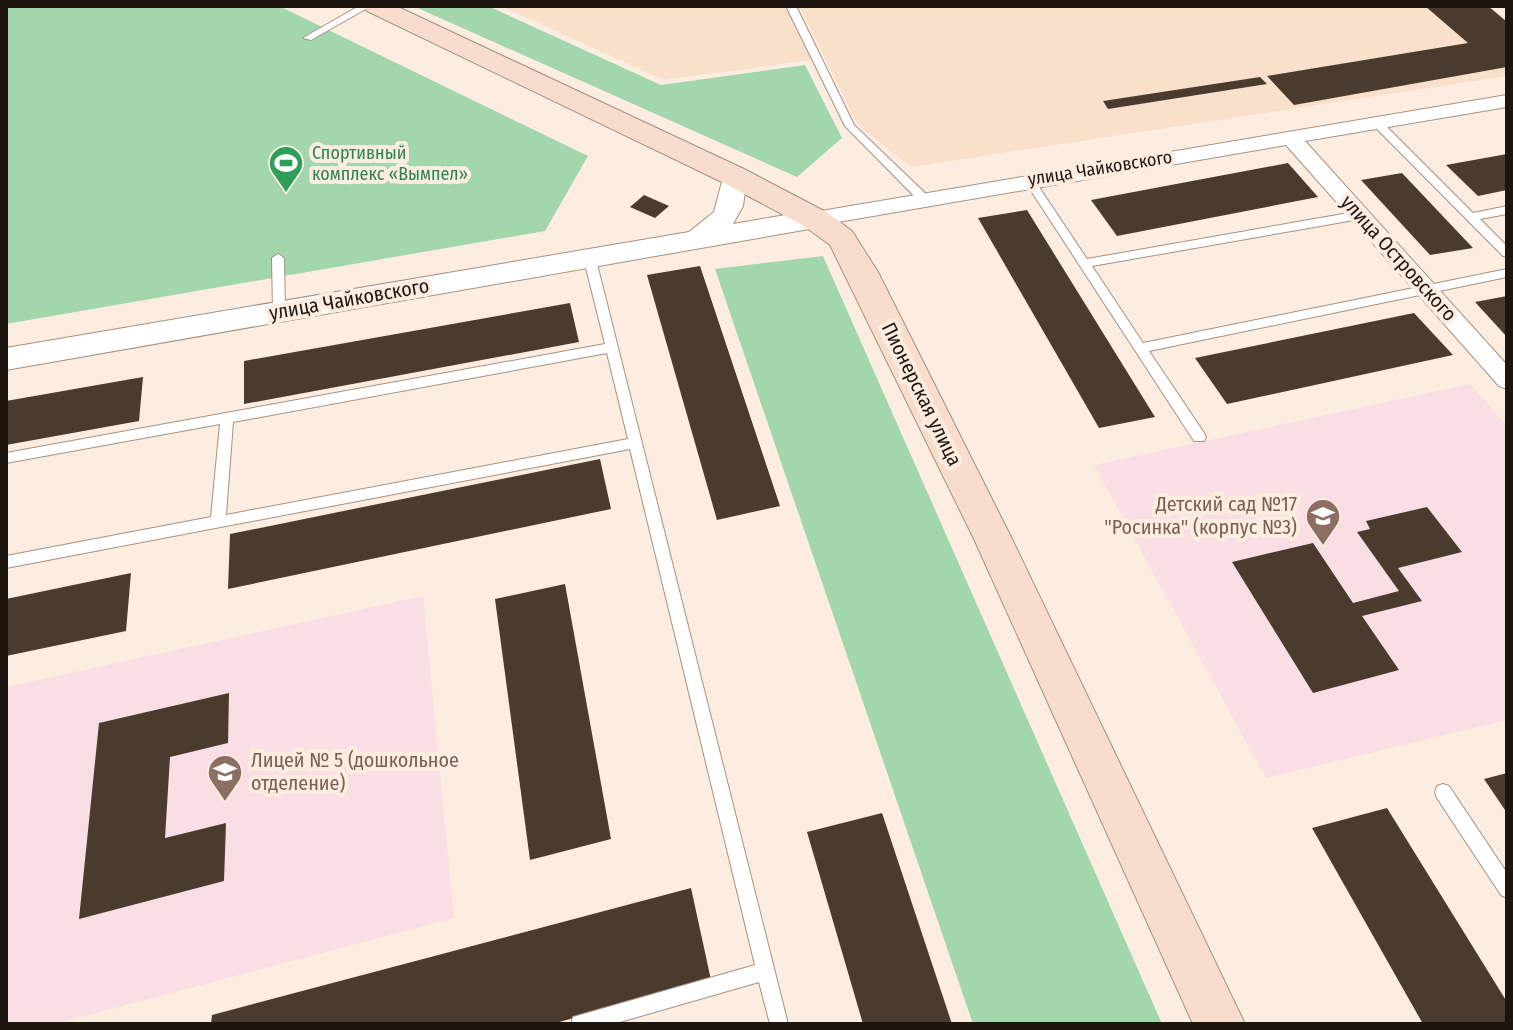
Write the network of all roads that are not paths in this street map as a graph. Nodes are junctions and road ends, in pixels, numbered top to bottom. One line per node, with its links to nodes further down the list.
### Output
1 (366, 6): 4 (lane)
2 (376, 6): 8 (main road, Пионерская улица)
3 (791, 6): 10 (lane)
4 (308, 38)
5 (1507, 101): 6 (street, улица Чайковского)
6 (1376, 122): 7 (street, улица Чайковского); 13 (lane)
7 (1290, 137): 9 (street, улица Чайковского); 12 (street, улица Островского)
8 (734, 176): 14 (main road, Пионерская улица); 15 (street, улица Чайковского)
9 (1029, 180): 10 (street, улица Чайковского); 19 (lane)
10 (923, 198): 14 (street, улица Чайковского)
11 (1507, 210): 13 (lane)
12 (1360, 215): 19 (lane); 21 (street, улица Островского)
13 (1471, 217): 16 (lane)
14 (815, 219): 15 (street, улица Чайковского); 38 (main road, Пионерская улица)
15 (693, 241): 18 (street, улица Чайковского)
16 (1507, 253)
17 (278, 258): 22 (lane)
18 (590, 260): 22 (street, улица Чайковского); 23 (lane)
19 (1084, 263): 24 (lane)
20 (1507, 273): 21 (lane)
21 (1427, 290): 24 (lane); 26 (street, улица Островского)
22 (279, 311): 25 (street, улица Чайковского)
23 (610, 348): 27 (lane); 29 (lane)
24 (1140, 348): 28 (lane)
25 (6, 359)
26 (1507, 380)
27 (227, 418): 30 (lane); 31 (lane)
28 (1199, 437)
29 (634, 443): 31 (lane); 35 (lane)
30 (6, 458)
31 (218, 522): 32 (lane)
32 (6, 562)
33 (1443, 792): 34 (lane)
34 (1507, 889)
35 (766, 971): 36 (lane); 37 (lane)
36 (580, 1024)
37 (779, 1024)
38 (1219, 1024)

